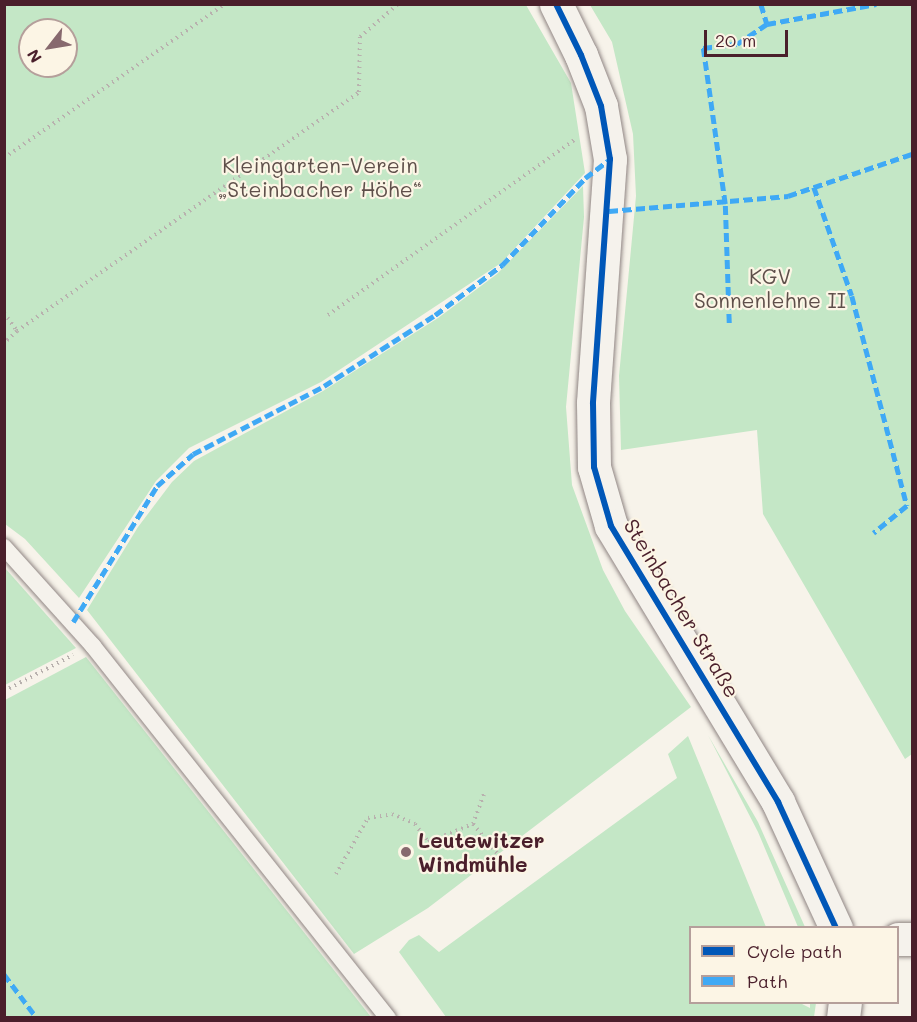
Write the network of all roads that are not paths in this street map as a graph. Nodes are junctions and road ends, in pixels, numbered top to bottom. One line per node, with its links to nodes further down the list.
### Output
1 (556, 4): 3 (street, Steinbacher Straße)
2 (4, 547): 4 (lane)
3 (836, 926)
4 (388, 1017)

